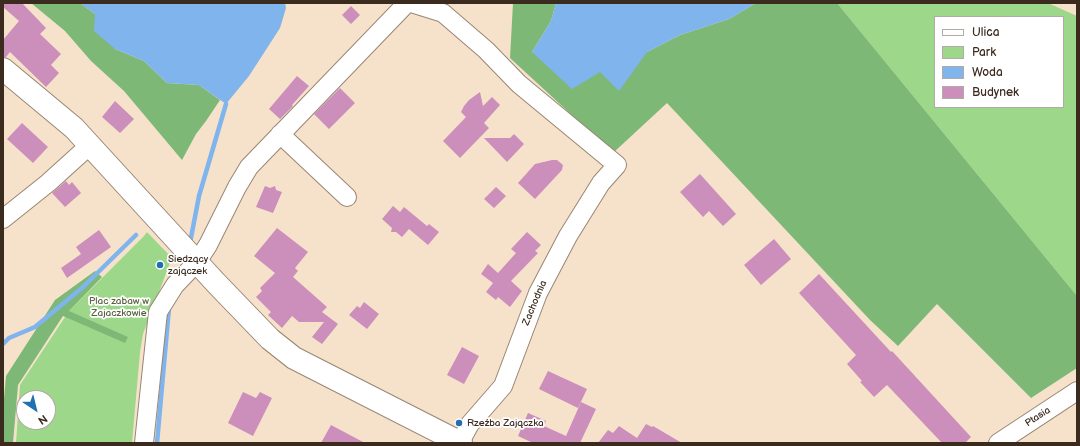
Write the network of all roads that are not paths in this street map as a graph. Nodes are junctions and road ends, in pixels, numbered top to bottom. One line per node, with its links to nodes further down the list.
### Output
1 (406, 3): 4 (street)
2 (411, 3): 11 (street, Zachodnia)
3 (3, 68): 5 (main road)
4 (280, 134): 6 (street); 8 (street)
5 (90, 146): 7 (street); 8 (main road)
6 (347, 197)
7 (3, 220)
8 (197, 262): 10 (street); 11 (main road)
9 (1077, 391): 12 (street, Ptasia)
10 (144, 443)
11 (461, 443)
12 (998, 443)

